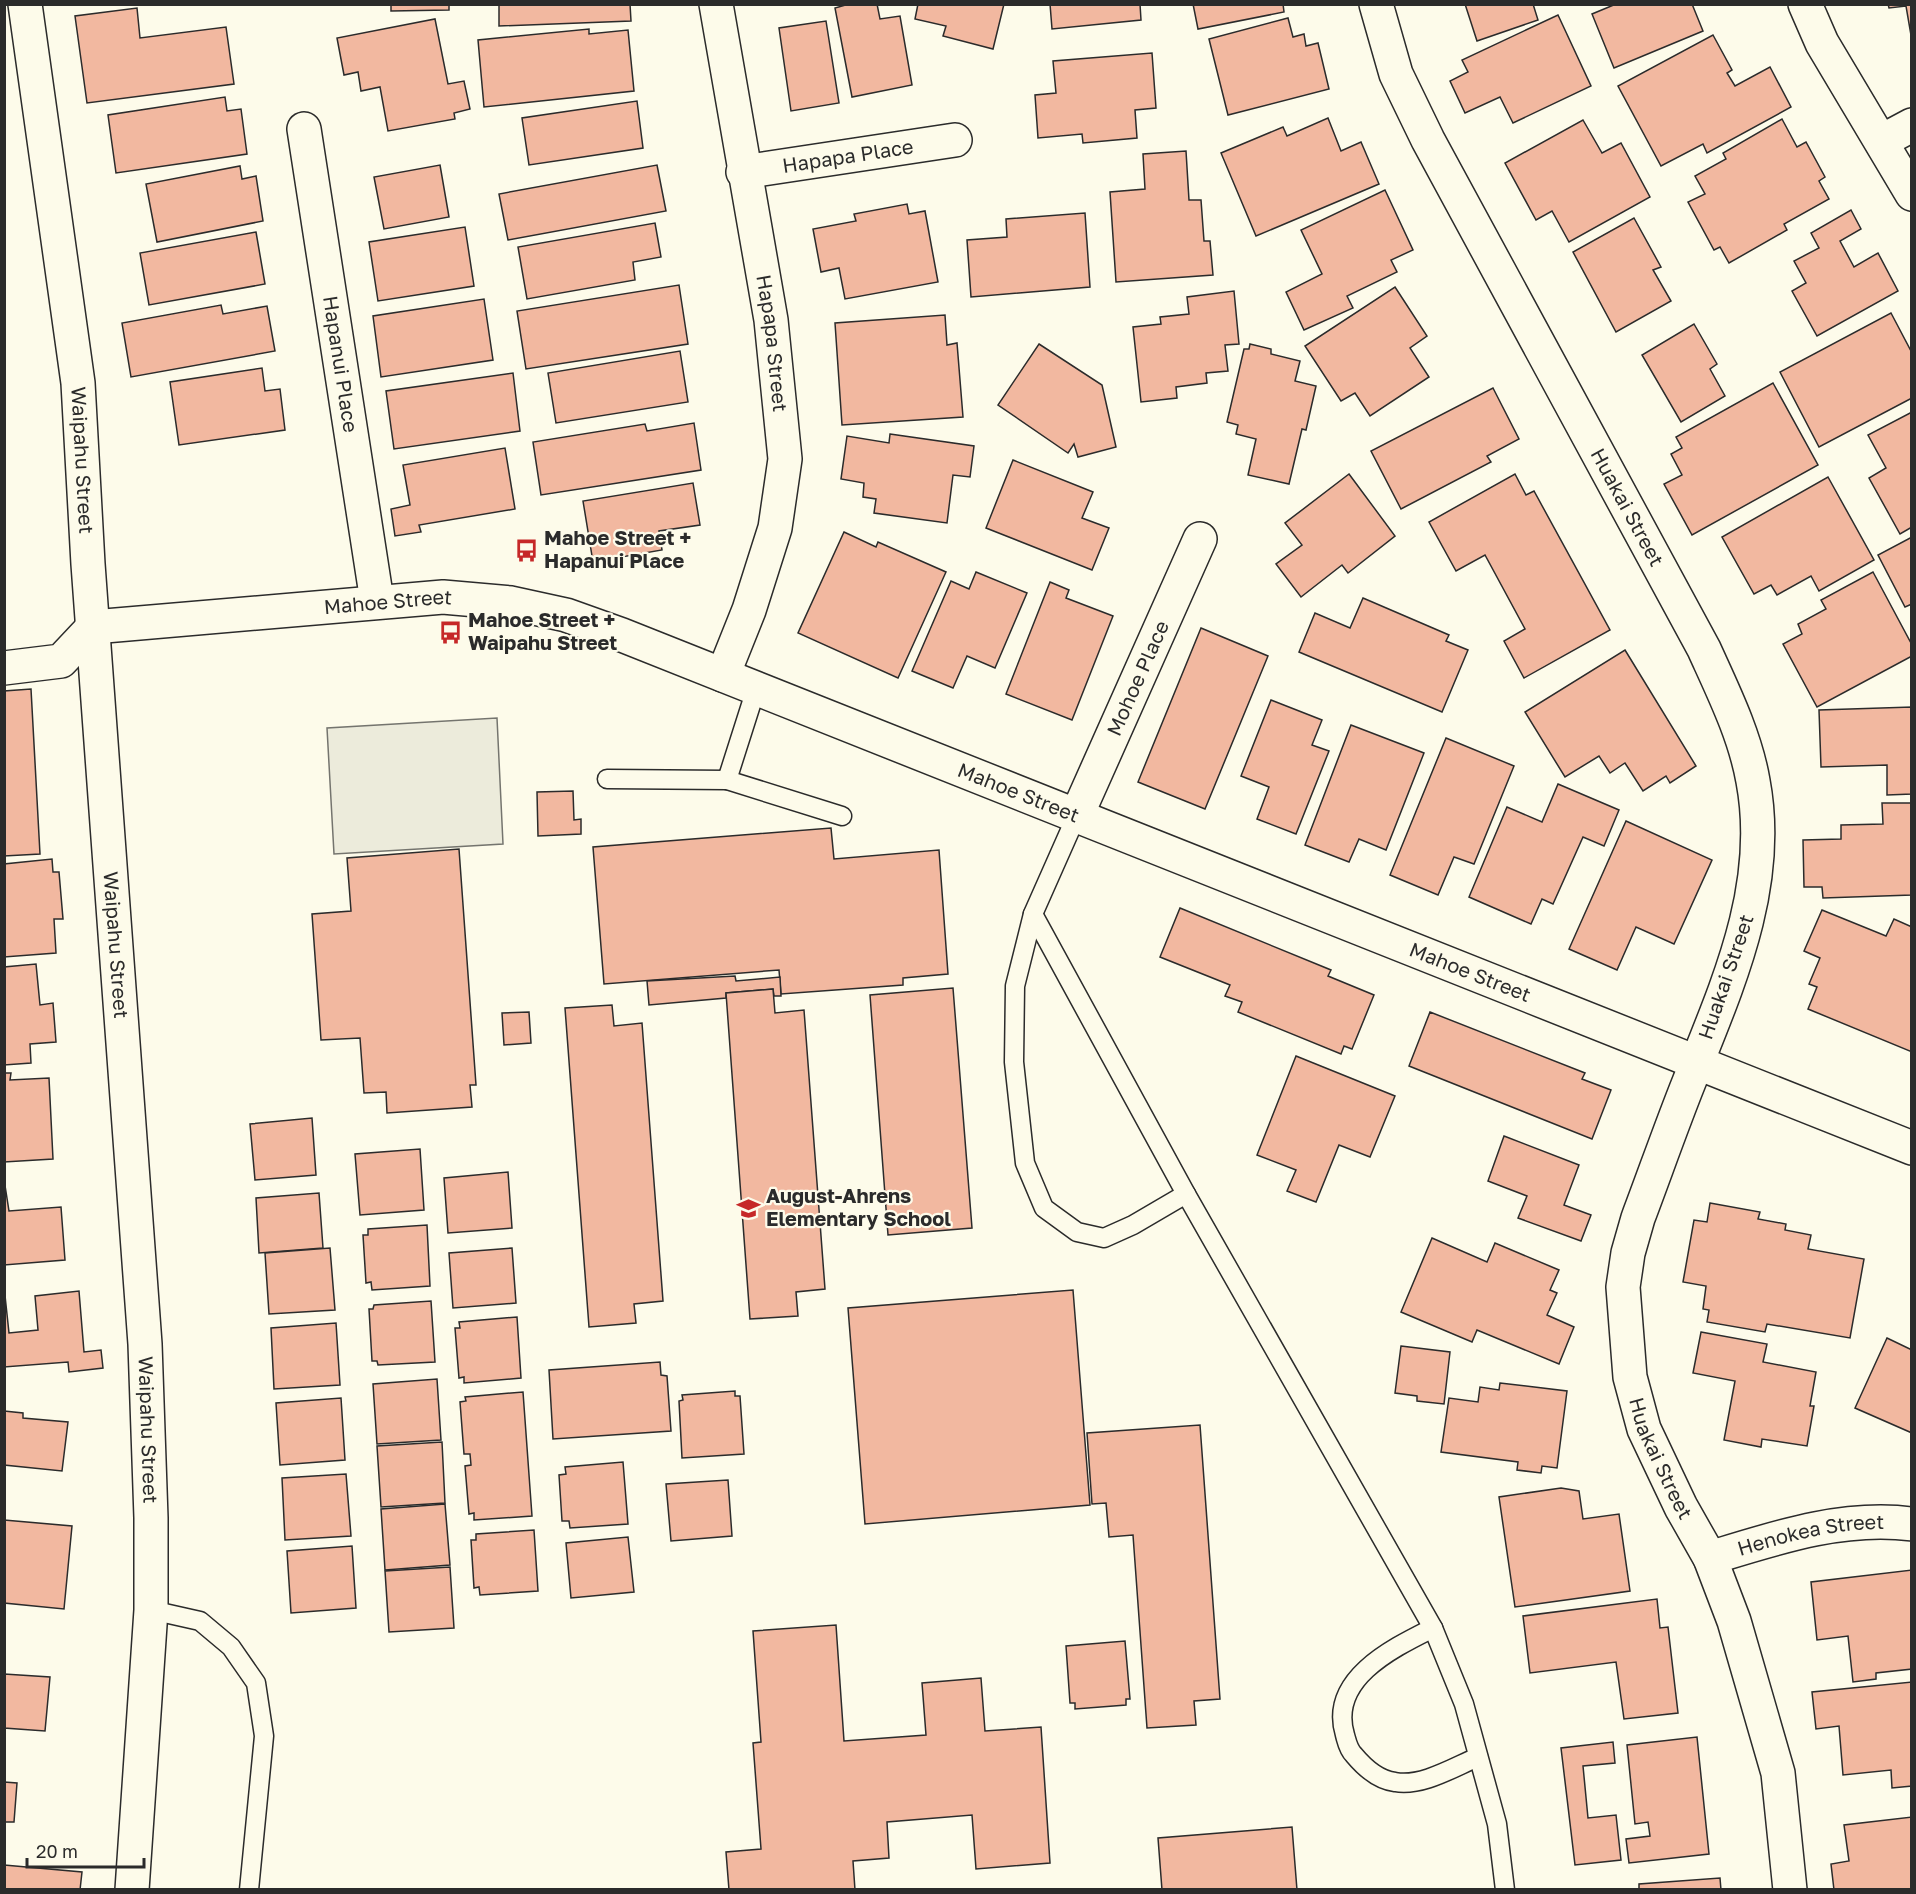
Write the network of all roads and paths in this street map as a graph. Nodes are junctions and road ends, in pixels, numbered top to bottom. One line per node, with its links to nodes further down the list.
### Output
1 (25, 4): 13 (street, Waipahu Street)
2 (716, 4): 9 (street, Hapapa Street)
3 (1376, 4): 22 (street, Huakai Street)
4 (1805, 4): 8 (street)
5 (1911, 125): 8 (street)
6 (304, 129): 12 (street, Hapanui Place)
7 (955, 140): 9 (street, Hapapa Place)
8 (1882, 141): 10 (street)
9 (743, 172): 15 (street, Hapapa Street)
10 (1911, 194)
11 (1200, 539): 20 (street, Mohoe Place)
12 (377, 601): 13 (street, Mahoe Street); 15 (street, Mahoe Street)
13 (93, 627): 14 (street); 27 (street, Waipahu Street)
14 (4, 668)
15 (723, 675): 16 (street, Mahoe Street)
16 (756, 689): 18 (lane); 20 (street, Mahoe Street)
17 (607, 779): 18 (lane)
18 (727, 780): 19 (lane)
19 (842, 816)
20 (1076, 817): 21 (lane); 22 (street, Mahoe Street)
21 (1033, 914): 24 (lane); 24 (lane)
22 (1697, 1062): 23 (street, Mahoe Street); 26 (street, Huakai Street)
23 (1911, 1148)
24 (1186, 1194): 28 (lane)
25 (1911, 1524): 26 (street, Henokea Street)
26 (1710, 1558): 33 (street, Huakai Street)
27 (151, 1610): 30 (street, Waipahu Street); 31 (lane)
28 (1433, 1628): 29 (lane); 29 (lane)
29 (1478, 1757): 32 (lane)
30 (132, 1890)
31 (249, 1890)
32 (1505, 1890)
33 (1790, 1890)

